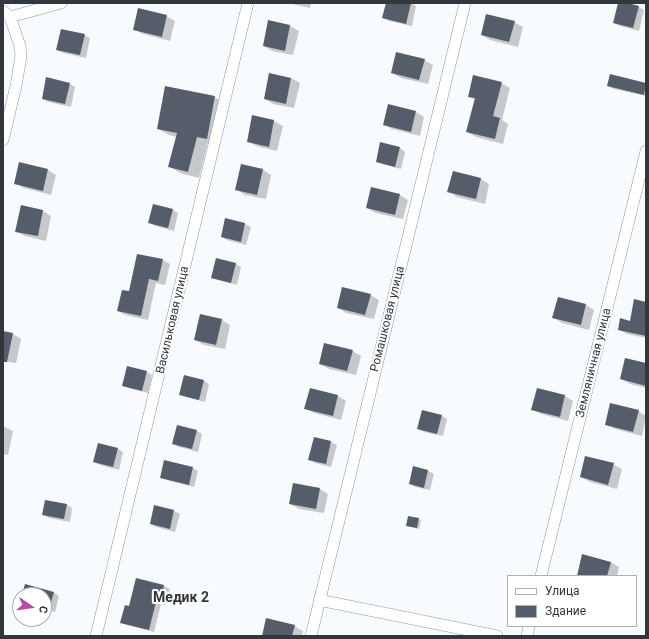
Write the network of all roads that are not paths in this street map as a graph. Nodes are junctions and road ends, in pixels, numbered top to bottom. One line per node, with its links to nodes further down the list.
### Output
1 (61, 3): 4 (street)
2 (248, 3): 9 (street, Васильковая улица)
3 (465, 3): 8 (street, Ромашковая улица)
4 (6, 14): 5 (street)
5 (3, 140)
6 (646, 150): 7 (street, Земляничная улица)
7 (541, 575)
8 (319, 600): 10 (street, Ромашковая улица); 11 (street)
9 (96, 636)
10 (310, 636)
11 (497, 636)

